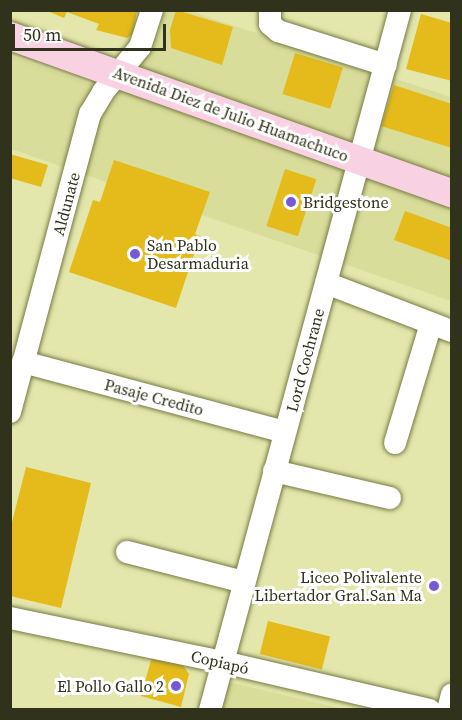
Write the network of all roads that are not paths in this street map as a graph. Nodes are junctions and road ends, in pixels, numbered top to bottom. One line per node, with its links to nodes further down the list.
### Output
1 (152, 10): 6 (street, Aldunate)
2 (270, 10): 5 (street)
3 (400, 10): 5 (street, Lord Cochrane)
4 (10, 36): 6 (main road, Avenida Diez de Julio Huamachuco)
5 (386, 65): 7 (street, Lord Cochrane)
6 (118, 74): 7 (main road, Avenida Diez de Julio Huamachuco); 11 (street, Aldunate)
7 (359, 160): 8 (main road, Avenida Diez de Julio Huamachuco); 9 (street, Lord Cochrane)
8 (452, 193)
9 (326, 283): 10 (street); 13 (street, Lord Cochrane)
10 (441, 328): 14 (street)
11 (23, 362): 12 (street, Aldunate); 13 (street, Pasaje Credito)
12 (10, 412)
13 (285, 432): 15 (street, Lord Cochrane)
14 (395, 443)
15 (274, 471): 16 (street); 18 (street, Lord Cochrane)
16 (390, 498)
17 (127, 552): 18 (street)
18 (244, 582): 20 (street, Lord Cochrane)
19 (10, 618): 20 (street, Copiapó)
20 (223, 662): 22 (street, Lord Cochrane); 23 (street, Copiapó)
21 (452, 694): 24 (street)
22 (210, 710)
23 (429, 710)
24 (448, 710)

